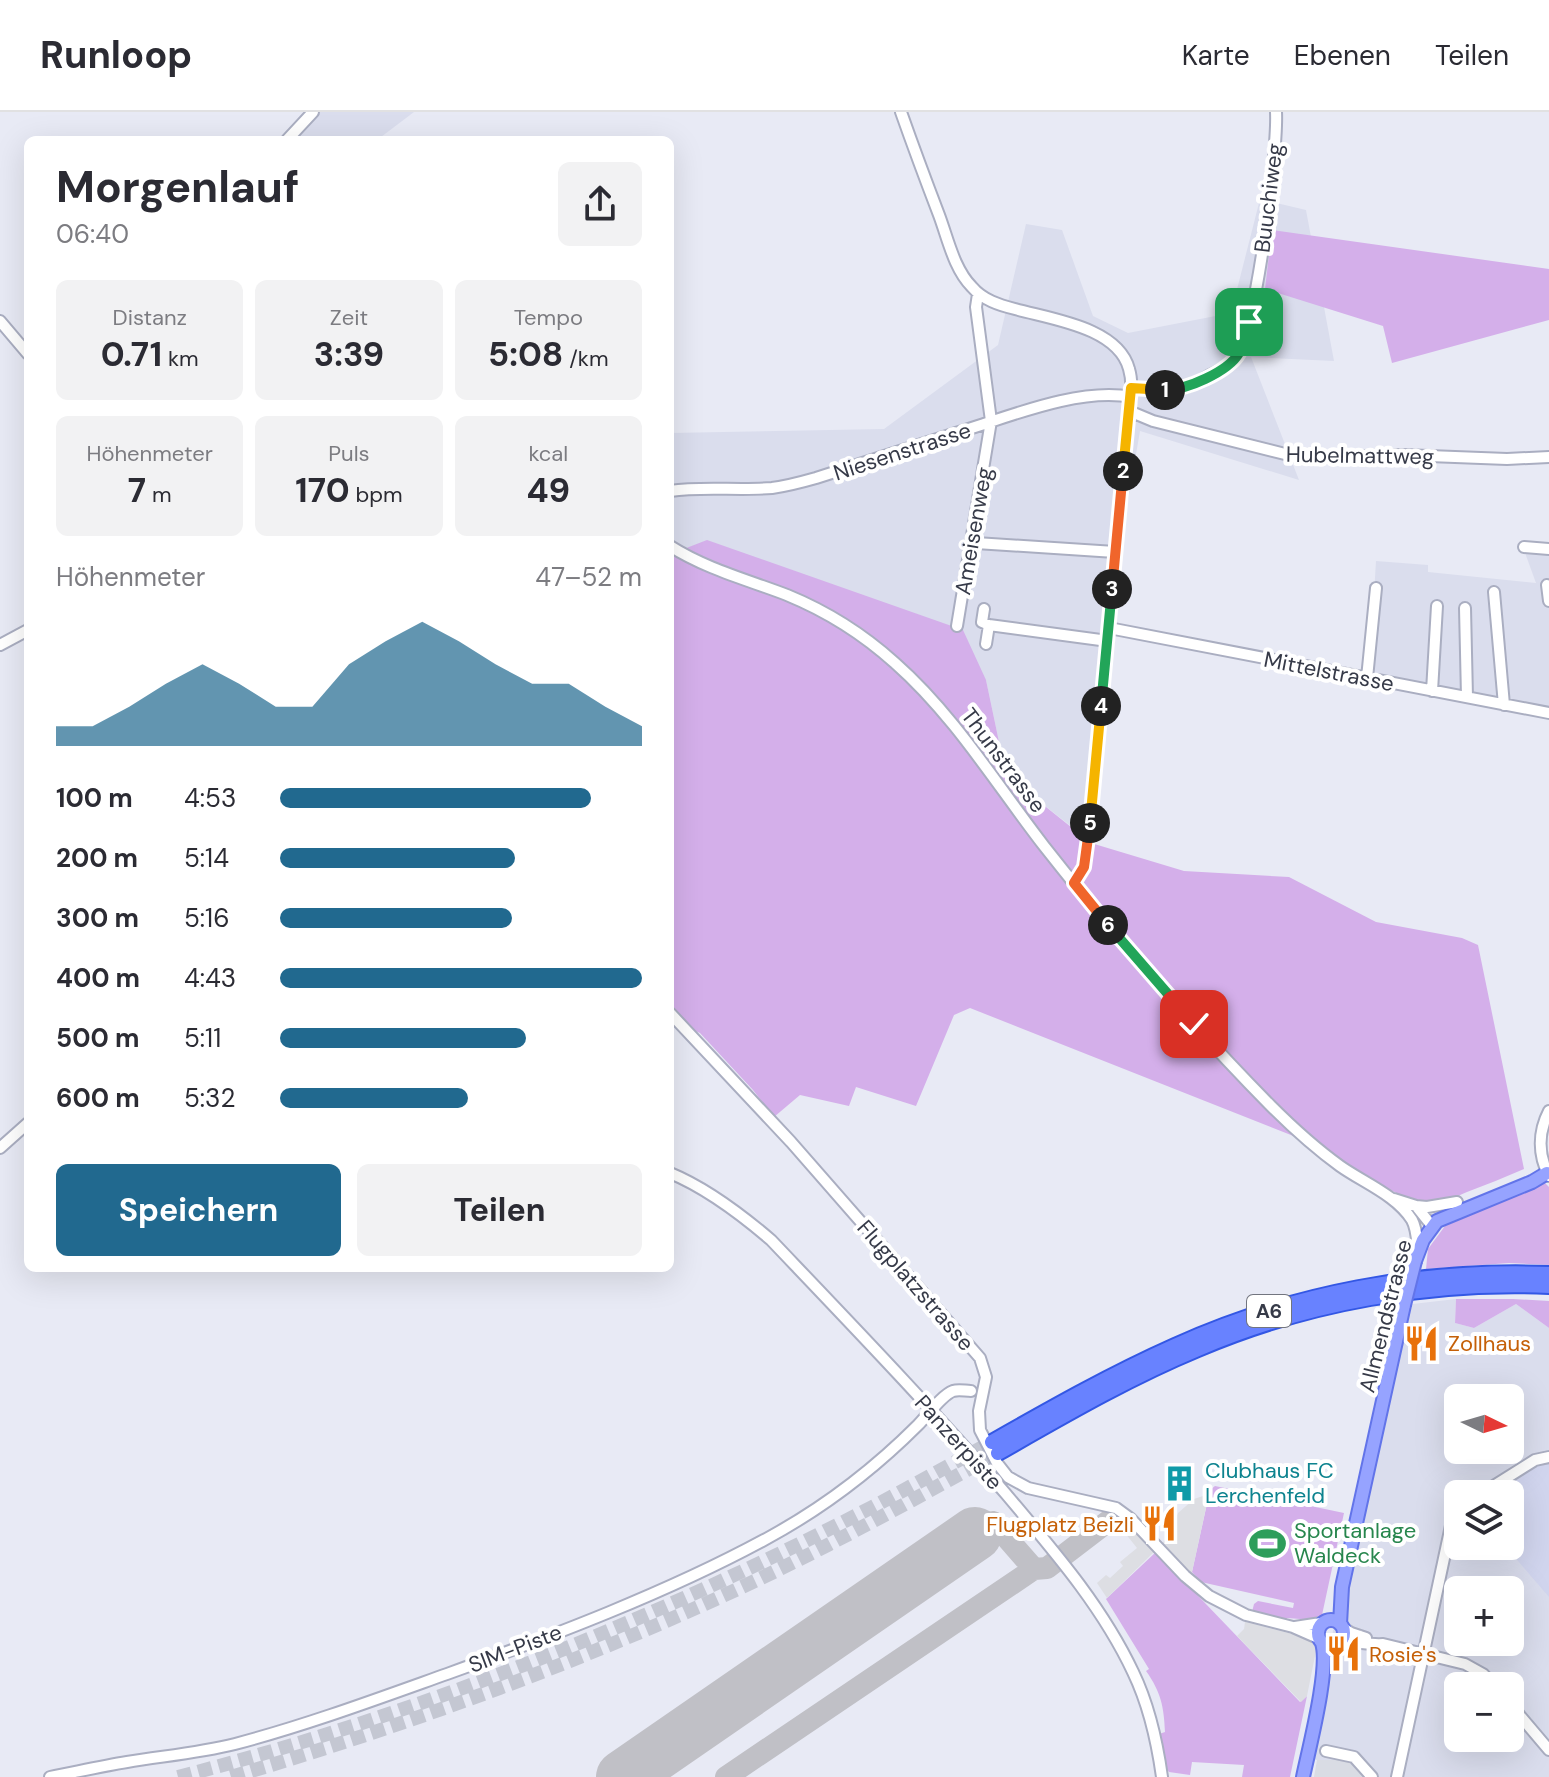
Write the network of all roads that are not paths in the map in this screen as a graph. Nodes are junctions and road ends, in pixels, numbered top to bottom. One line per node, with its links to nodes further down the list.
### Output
1 (313, 112): 4 (street)
2 (901, 112): 5 (street)
3 (1276, 112): 8 (street, Buuchiweg)
4 (291, 136)
5 (978, 294): 8 (street); 10 (street, Ameisenweg)
6 (0, 321): 7 (street)
7 (24, 349)
8 (1131, 392): 9 (street); 10 (street, Niesenstrasse)
9 (1129, 411): 11 (street, Hubelmattweg); 17 (street)
10 (991, 421): 12 (street, Niesenstrasse); 26 (street, Ameisenweg)
11 (1549, 457)
12 (674, 491)
13 (976, 543): 17 (street)
14 (1524, 547): 16 (street)
15 (674, 548): 37 (street, Thunstrasse)
16 (1549, 549)
17 (1115, 552): 27 (street)
18 (1547, 585): 21 (street)
19 (1376, 588): 32 (street)
20 (1494, 592): 35 (street)
21 (1549, 601)
22 (1437, 606): 33 (street)
23 (1465, 608): 34 (street)
24 (984, 609): 25 (street)
25 (989, 625): 29 (street); 30 (street)
26 (957, 626)
27 (1109, 628): 29 (street); 32 (street, Mittelstrasse)
28 (24, 632): 31 (street)
29 (1108, 641): 37 (street)
30 (986, 644)
31 (0, 645)
32 (1367, 678): 33 (street, Mittelstrasse)
33 (1432, 691): 34 (street, Mittelstrasse)
34 (1467, 697): 35 (street, Mittelstrasse)
35 (1504, 705): 36 (street, Mittelstrasse)
36 (1549, 713)
37 (1074, 883): 44 (street, Thunstrasse)
38 (674, 1017): 55 (street, Flugplatzstrasse)
39 (1549, 1111): 42 (street)
40 (24, 1127): 41 (street)
41 (0, 1148)
42 (1548, 1174): 45 (main road); 48 (main road, Allmendstrasse)
43 (674, 1175): 53 (street, Panzerpiste)
44 (1392, 1198): 46 (street, Thunstrasse); 47 (street, Thunstrasse)
45 (1457, 1202): 46 (street, Thunstrasse); 48 (main road)
46 (1416, 1206): 48 (street)
47 (1402, 1208): 48 (street, Thunstrasse); 49 (street, Thunstrasse)
48 (1435, 1223): 49 (main road, Allmendstrasse)
49 (1416, 1255): 59 (main road, Allmendstrasse, bridge)
50 (1549, 1274): 51 (highway, A6)
51 (1549, 1286)
52 (971, 1391): 53 (street, SIM-Piste)
53 (932, 1411): 56 (street, Panzerpiste); 70 (street, SIM-Piste)
54 (1549, 1457): 57 (street)
55 (1002, 1470): 56 (street); 60 (street)
56 (993, 1479): 71 (street, Panzerpiste)
57 (1503, 1480)
58 (1444, 1557): 64 (street)
59 (1333, 1624): 60 (street); 61 (main road); 62 (main road); 63 (street)
60 (1293, 1627): 61 (street)
61 (1320, 1641): 62 (main road); 66 (main road)
62 (1338, 1644): 63 (street); 66 (main road)
63 (1383, 1644): 64 (street)
64 (1423, 1653): 65 (street); 74 (street)
65 (1480, 1672)
66 (1322, 1684): 72 (main road)
67 (1524, 1721): 68 (street)
68 (1549, 1750)
69 (1326, 1751): 73 (street)
70 (50, 1777)
71 (1162, 1777)
72 (1303, 1777)
73 (1372, 1777)
74 (1397, 1777)

